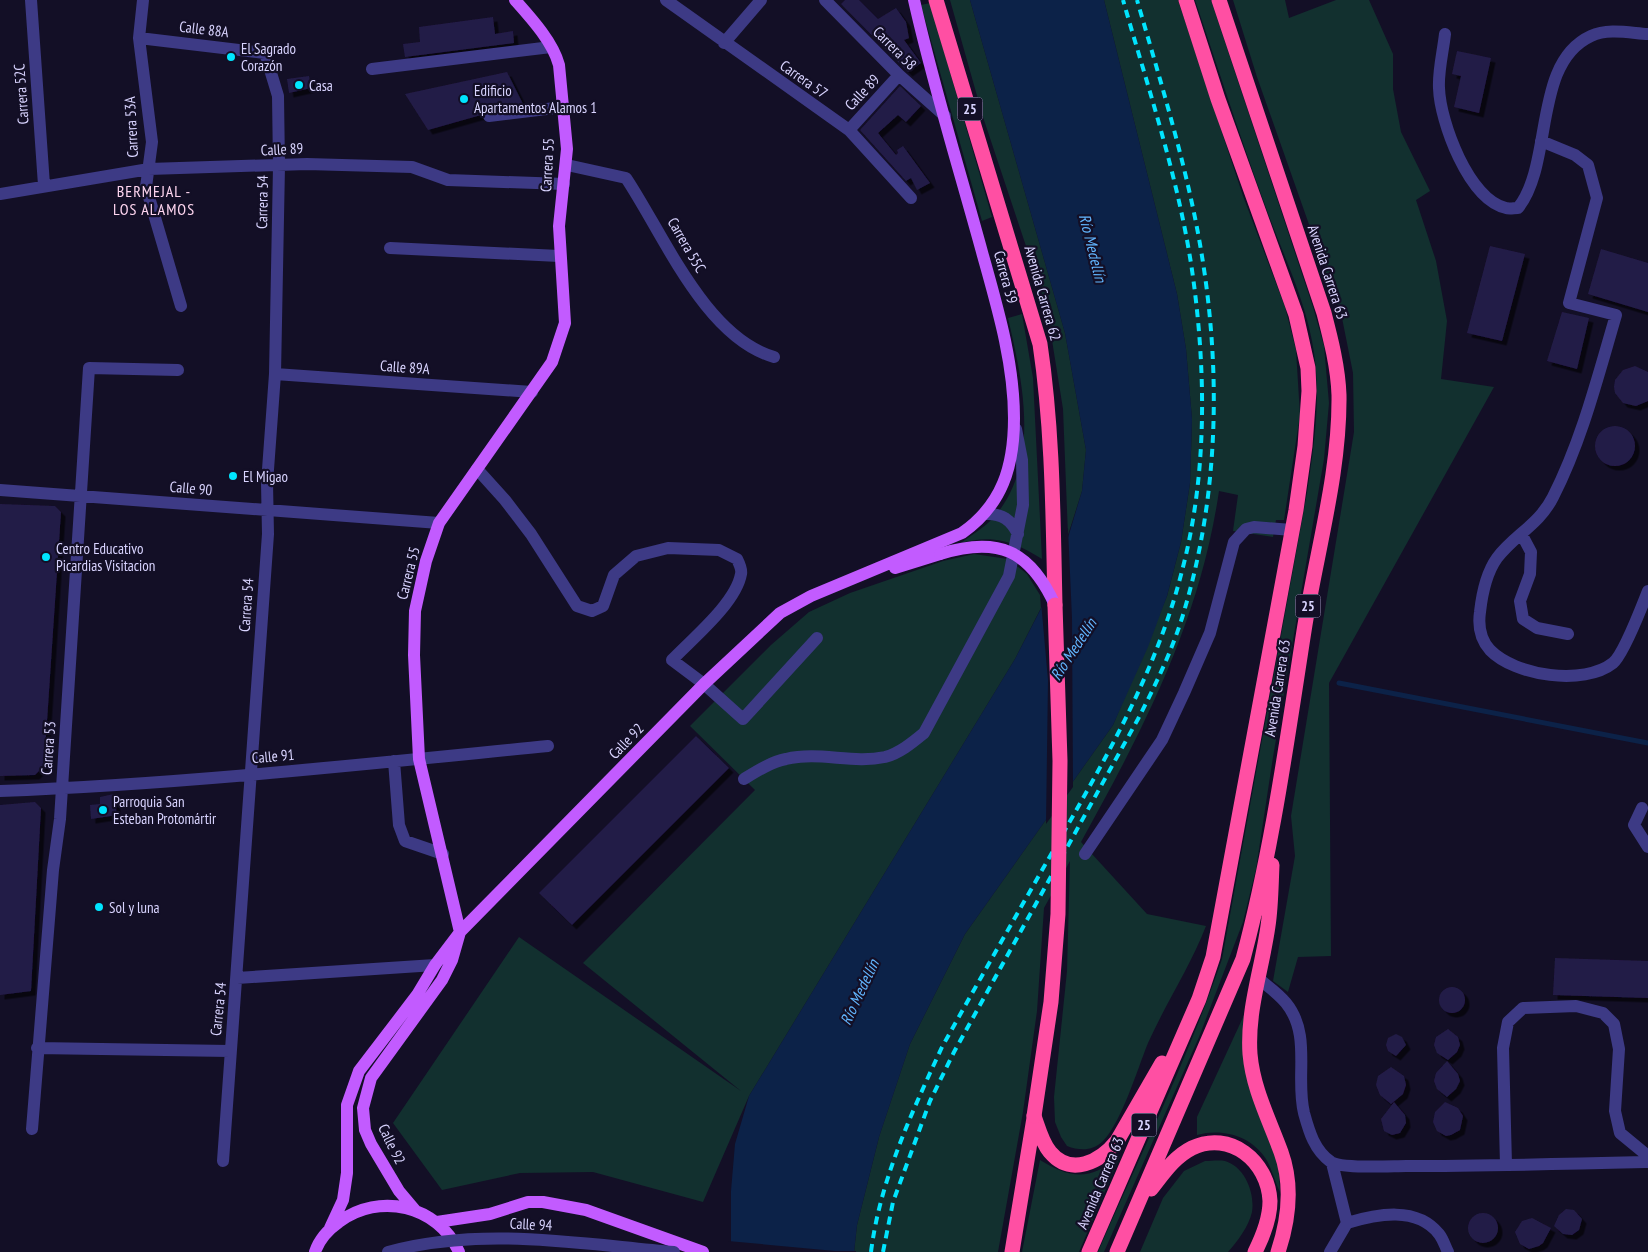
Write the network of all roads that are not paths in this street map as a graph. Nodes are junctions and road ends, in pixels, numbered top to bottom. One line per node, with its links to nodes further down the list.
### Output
1 (31, 0): 28 (street, Carrera 52C)
2 (143, 0): 13 (street, Carrera 53A)
3 (515, 0): 15 (main road, Carrera 55)
4 (666, 0): 14 (street, Carrera 57)
5 (761, 0): 14 (street)
6 (824, 0): 18 (street, Carrera 58)
7 (914, 0): 21 (main road, Carrera 59)
8 (936, 0): 50 (highway, Avenida Carrera 62 / 25)
9 (1186, 0): 45 (highway, Avenida Carrera 63 / 25)
10 (1219, 0): 62 (highway, Avenida Carrera 63 / 25)
11 (1445, 34): 23 (street)
12 (1648, 34): 23 (street)
13 (139, 38): 16 (street, Calle 88A); 26 (street, Carrera 53A)
14 (724, 43): 22 (street, Carrera 57)
15 (550, 47): 17 (street); 19 (main road, Carrera 55)
16 (265, 53): 25 (street, Carrera 54)
17 (372, 69)
18 (899, 75): 21 (street, Carrera 58); 22 (street, Calle 89)
19 (563, 107): 20 (street); 24 (main road, Carrera 55)
20 (489, 116)
21 (945, 116): 38 (main road, Carrera 59)
22 (849, 130): 30 (street, Carrera 57)
23 (1541, 141): 47 (street)
24 (567, 165): 27 (main road, Carrera 55); 34 (street, Carrera 55C)
25 (279, 166): 26 (street, Calle 89); 27 (street, Calle 89); 36 (street, Carrera 54)
26 (149, 170): 28 (street, Calle 89); 33 (street, Carrera 53A)
27 (564, 184): 32 (main road, Carrera 55)
28 (44, 185): 29 (street, Calle 89)
29 (0, 194)
30 (911, 198)
31 (390, 248): 32 (street)
32 (559, 256): 37 (main road, Carrera 55)
33 (181, 306)
34 (774, 357)
35 (178, 370): 41 (street, Carrera 53)
36 (276, 374): 37 (street, Calle 89A); 42 (street, Carrera 54)
37 (532, 392): 39 (main road, Carrera 55)
38 (1014, 419): 43 (main road, Carrera 59); 46 (street)
39 (476, 469): 44 (main road, Carrera 55); 53 (street)
40 (0, 490): 41 (street, Calle 90)
41 (81, 495): 42 (street, Calle 90); 59 (street, Carrera 53)
42 (268, 511): 44 (street, Calle 90); 57 (street, Carrera 54)
43 (985, 514): 46 (street); 48 (main road, Carrera 59)
44 (439, 523): 55 (main road, Carrera 55)
45 (1292, 530): 65 (street); 70 (highway, Avenida Carrera 63 / 25)
46 (1018, 534): 58 (street)
47 (1522, 535): 49 (street); 51 (street)
48 (942, 548): 50 (main road, Calle 92, bridge); 53 (main road, Calle 92)
49 (1648, 591)
50 (1055, 605): 73 (highway, 25, bridge)
51 (1568, 634)
52 (817, 638): 53 (street)
53 (704, 684): 66 (main road, Calle 92)
54 (548, 746): 55 (street, Calle 91)
55 (420, 759): 56 (street, Calle 91); 64 (main road, Carrera 55)
56 (394, 761): 57 (street, Calle 91); 64 (street)
57 (251, 774): 59 (street, Calle 91); 68 (street, Carrera 54)
58 (744, 779)
59 (62, 788): 60 (street, Calle 91); 71 (street, Carrera 53)
60 (0, 790)
61 (1642, 808): 63 (street)
62 (1275, 811): 69 (highway); 80 (highway, Avenida Carrera 63 / 25)
63 (1648, 847)
64 (443, 854): 66 (main road, Carrera 55)
65 (1085, 854)
66 (460, 932): 67 (main road, Calle 92); 81 (main road, Calle 92)
67 (435, 965): 68 (street); 84 (main road, Calle 92)
68 (237, 978): 72 (street, Carrera 54)
69 (1258, 978): 78 (street); 94 (highway)
70 (1199, 999): 73 (highway); 91 (highway, Avenida Carrera 63 / 25)
71 (37, 1048): 72 (street); 74 (street, Carrera 53)
72 (230, 1051): 76 (street, Carrera 54)
73 (1034, 1116): 90 (highway, 25)
74 (32, 1129)
75 (1648, 1156): 79 (street)
76 (223, 1161)
77 (1648, 1162): 79 (street)
78 (1332, 1163): 79 (street); 83 (street)
79 (1506, 1165)
80 (1137, 1205): 92 (highway, Avenida Carrera 63 / 25); 93 (highway)
81 (416, 1210): 82 (main road); 84 (main road)
82 (437, 1222): 87 (main road); 89 (main road)
83 (1347, 1222): 95 (street); 96 (street)
84 (330, 1228): 85 (main road)
85 (312, 1251)
86 (388, 1252): 88 (street, Calle 94, bridge)
87 (459, 1252)
88 (674, 1252)
89 (703, 1252)
90 (1012, 1252)
91 (1090, 1252)
92 (1117, 1252)
93 (1255, 1252)
94 (1278, 1252)
95 (1330, 1252)
96 (1448, 1252)

